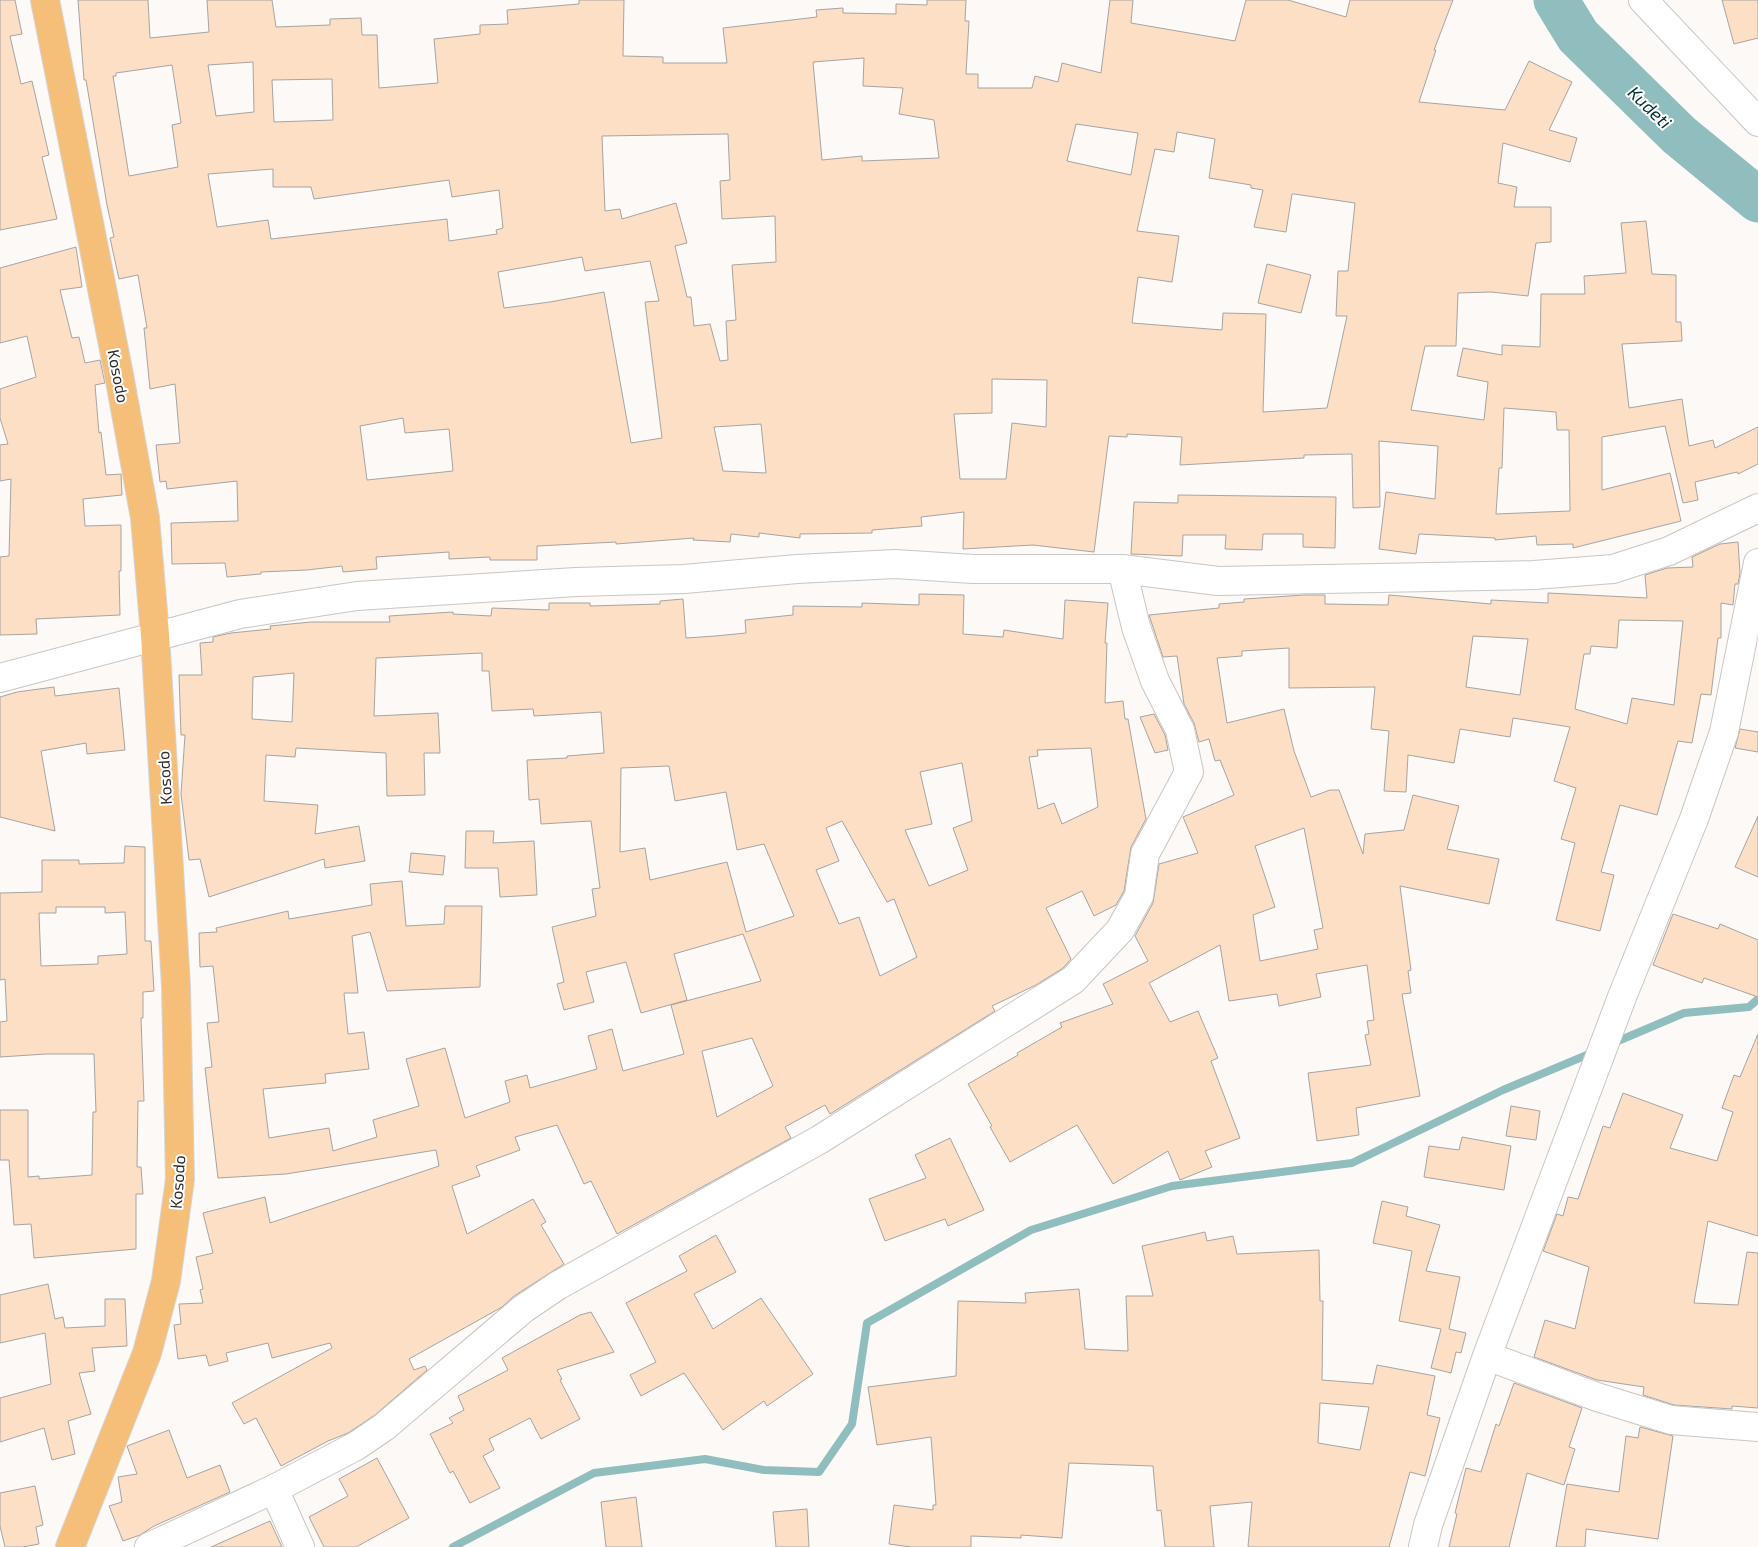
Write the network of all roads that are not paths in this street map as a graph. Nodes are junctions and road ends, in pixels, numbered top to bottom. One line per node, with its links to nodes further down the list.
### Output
1 (45, 0): 7 (main road, Kosodo)
2 (1643, 0): 3 (street)
3 (1758, 122)
4 (1758, 508): 6 (street)
5 (1758, 564): 9 (street)
6 (1122, 569): 7 (street); 11 (street)
7 (155, 635): 8 (street); 12 (main road, Kosodo)
8 (0, 678)
9 (1487, 1356): 10 (street); 15 (street)
10 (1758, 1427)
11 (274, 1489): 13 (street); 14 (street)
12 (70, 1547)
13 (149, 1547)
14 (300, 1547)
15 (1423, 1547)

